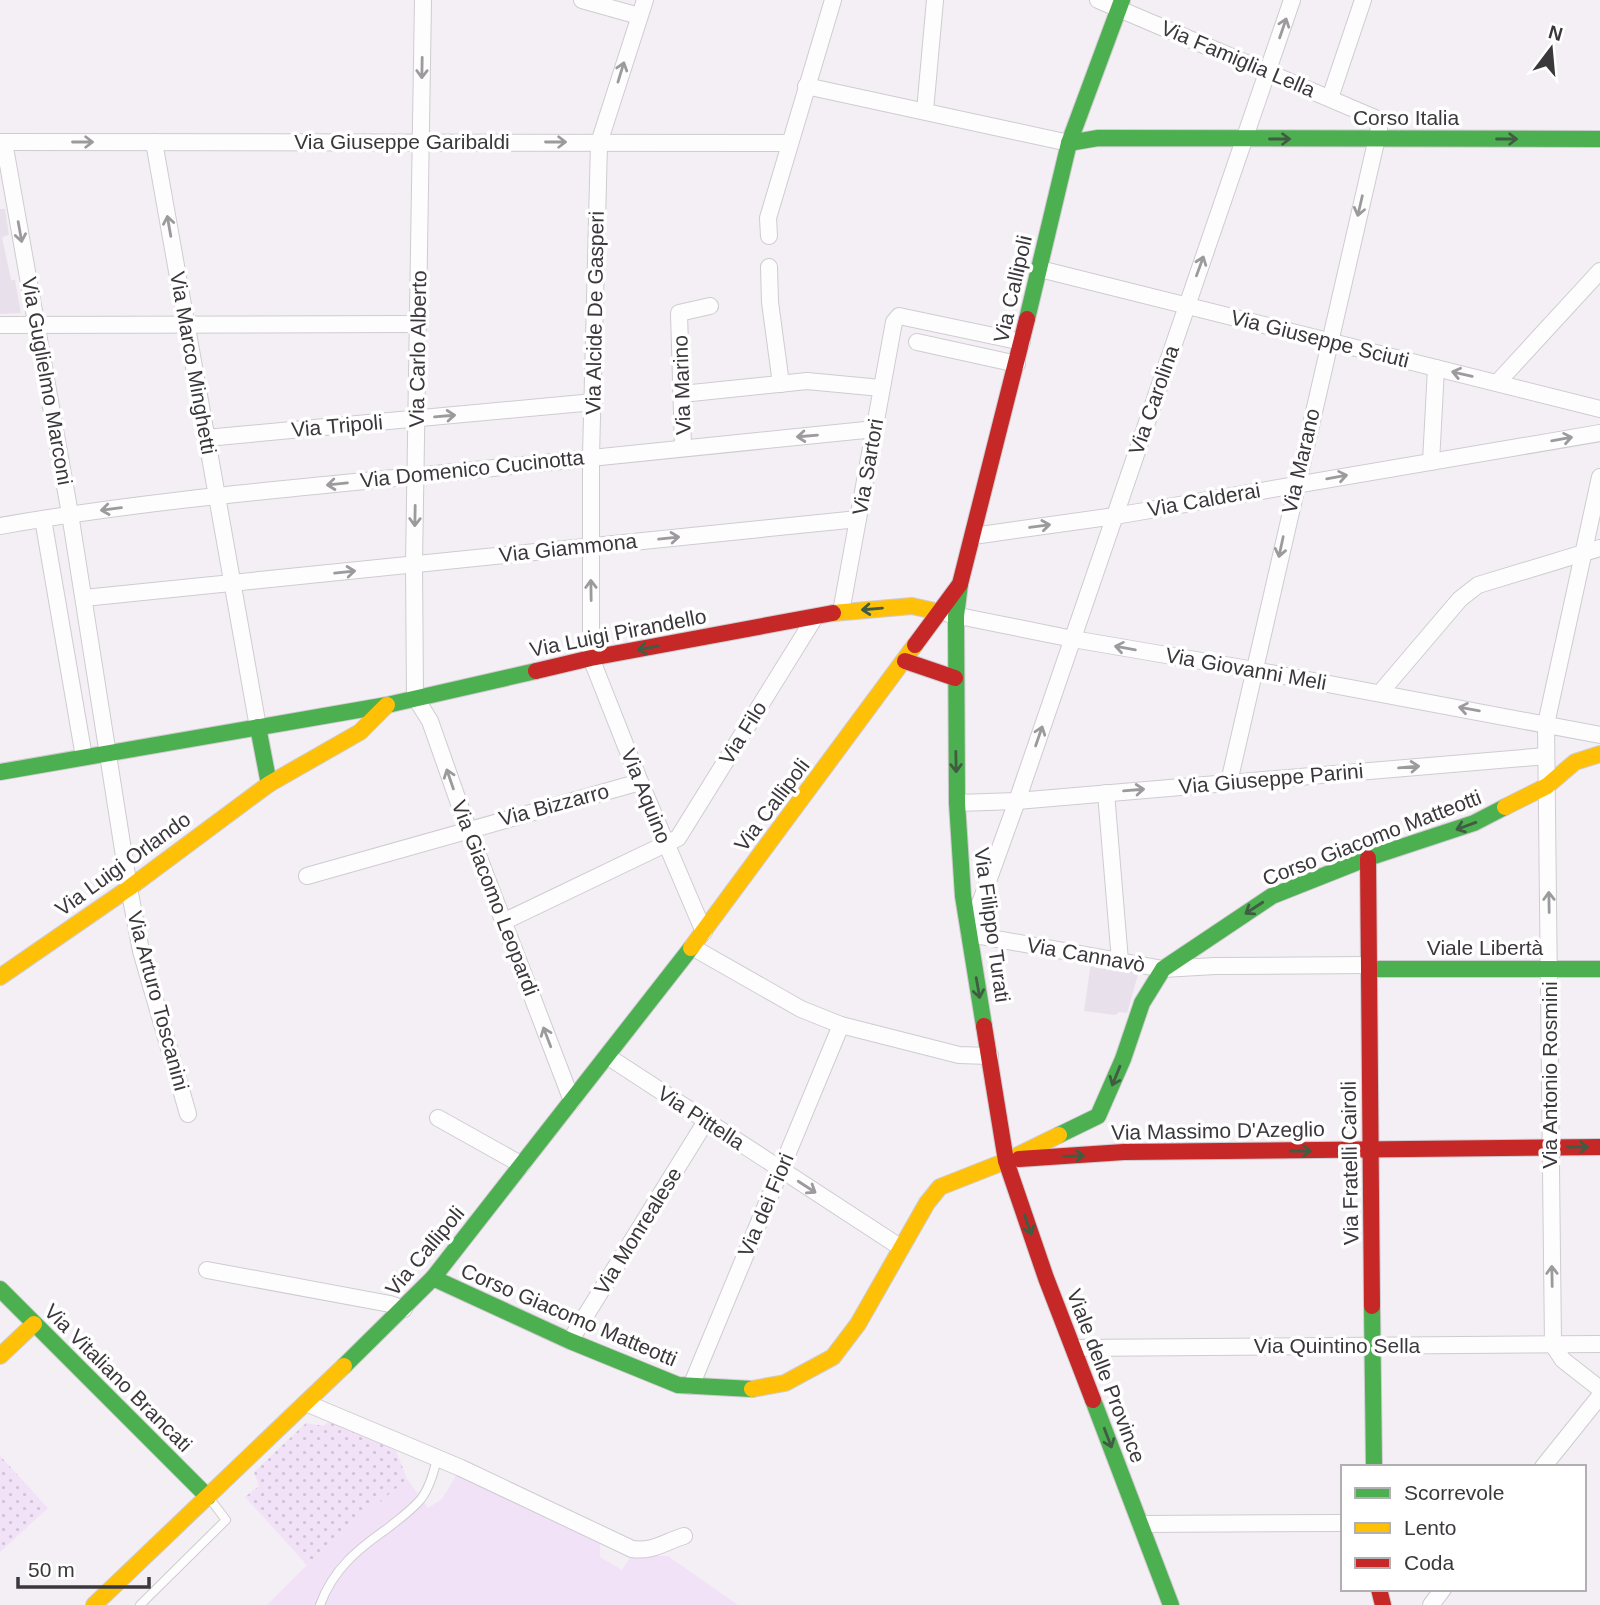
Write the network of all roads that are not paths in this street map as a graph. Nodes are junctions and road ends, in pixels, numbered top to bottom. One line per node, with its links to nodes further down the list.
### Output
1 (422, 0): 20 (street, Via Carlo Alberto, one-way to 20)
2 (582, 0): 10 (street)
3 (645, 0): 10 (street, Via Alcide De Gasperi)
4 (833, 0): 12 (street)
5 (934, 0): 14 (street)
6 (1098, 0): 9 (street, Via Famiglia Lella)
7 (1292, 0): 11 (street, Via Carolina, one-way to 7)
8 (1363, 0): 13 (street)
9 (1120, 4): 11 (street, Via Famiglia Lella); 23 (street, Via Callipoli)
10 (639, 16): 21 (street, Via Alcide De Gasperi, one-way to 10)
11 (1268, 71): 13 (street, Via Famiglia Lella); 15 (street, Via Carolina)
12 (808, 80): 14 (street); 22 (street)
13 (1330, 98): 16 (street, Via Famiglia Lella)
14 (925, 106): 23 (street)
15 (1245, 139): 16 (street, Corso Italia, one-way to 16); 23 (street, Corso Italia); 29 (street, Via Carolina, one-way to 15)
16 (1375, 139): 17 (street, Corso Italia, one-way to 17); 36 (street, Via Marano, one-way to 36)
17 (1600, 139)
18 (6, 142): 19 (street, Via Giuseppe Garibaldi, one-way to 19); 30 (street, Via Guglielmo Marconi, one-way to 30)
19 (154, 142): 20 (street, Via Giuseppe Garibaldi); 31 (street, Via Marco Minghetti, one-way to 19)
20 (421, 142): 21 (street, Via Giuseppe Garibaldi, one-way to 21); 32 (street, Via Carlo Alberto)
21 (599, 142): 22 (street, Via Giuseppe Garibaldi); 43 (street, Via Alcide De Gasperi)
22 (789, 143): 24 (street)
23 (1069, 143): 26 (street, Via Callipoli)
24 (769, 236)
25 (769, 267): 40 (street)
26 (1040, 269): 29 (street, Via Giuseppe Sciuti); 35 (street, Via Callipoli)
27 (1600, 271): 39 (street)
28 (710, 306): 42 (street, Via Marino)
29 (1185, 306): 36 (street, Via Giuseppe Sciuti); 57 (street, Via Carolina)
30 (36, 324): 31 (street); 33 (street); 56 (street, Via Guglielmo Marconi)
31 (186, 324): 32 (street); 48 (street, Via Marco Minghetti)
32 (418, 324): 45 (street, Via Carlo Alberto)
33 (0, 325)
34 (918, 342): 37 (street)
35 (1022, 342): 37 (street, Via Callipoli); 41 (street, Via Sartori)
36 (1329, 342): 38 (street, Via Giuseppe Sciuti); 54 (street, Via Marano)
37 (1017, 364): 61 (street, Via Callipoli)
38 (1436, 368): 39 (street, Via Giuseppe Sciuti, one-way to 38); 51 (street)
39 (1497, 383): 44 (street, Via Giuseppe Sciuti)
40 (781, 384): 41 (street); 42 (street)
41 (881, 388): 46 (street, Via Sartori)
42 (682, 394): 49 (street, Via Marino)
43 (594, 402): 45 (street, Via Tripoli, one-way to 43); 50 (street, Via Alcide De Gasperi)
44 (1600, 408)
45 (416, 418): 48 (street, Via Tripoli); 52 (street, Via Carlo Alberto)
46 (875, 429): 49 (street, Via Domenico Cucinotta, one-way to 49); 59 (street, Via Sartori)
47 (1600, 433): 51 (street, Via Calderai, one-way to 47)
48 (206, 438): 55 (street, Via Marco Minghetti)
49 (683, 447): 50 (street, Via Domenico Cucinotta)
50 (591, 456): 52 (street, Via Domenico Cucinotta); 62 (street, Via Alcide De Gasperi)
51 (1431, 461): 54 (street, Via Calderai, one-way to 51)
52 (416, 476): 55 (street, Via Domenico Cucinotta, one-way to 55); 65 (street, Via Carlo Alberto, one-way to 65)
53 (1600, 477): 64 (street, Via Antonio Rosmini)
54 (1295, 484): 57 (street, Via Calderai); 76 (street, Via Marano, one-way to 76)
55 (217, 496): 56 (street, Via Domenico Cucinotta, one-way to 56); 66 (street, Via Marco Minghetti)
56 (70, 514): 58 (street, Via Domenico Cucinotta); 68 (street, Via Guglielmo Marconi)
57 (1115, 516): 61 (street, Via Calderai, one-way to 57); 73 (street, Via Carolina)
58 (43, 519): 60 (street, Via Domenico Cucinotta); 87 (street)
59 (858, 519): 62 (street, Via Giammona, one-way to 59); 69 (street, Via Sartori)
60 (0, 526)
61 (973, 536): 67 (street, Via Callipoli)
62 (590, 546): 65 (street, Via Giammona); 74 (street, Via Alcide De Gasperi, one-way to 62)
63 (1600, 548): 64 (street)
64 (1583, 554): 78 (street); 81 (street, Via Antonio Rosmini)
65 (415, 564): 66 (street, Via Giammona, one-way to 65); 79 (street, Via Carlo Alberto)
66 (232, 583): 68 (street); 82 (street, Via Marco Minghetti)
67 (960, 584): 70 (street, Via Callipoli); 71 (street, Via Filippo Turati)
68 (84, 598): 84 (street, Via Guglielmo Marconi)
69 (841, 612): 70 (street, Via Luigi Pirandello, one-way to 69); 72 (street, Via Luigi Pirandello)
70 (939, 612): 71 (street, Via Giovanni Meli); 75 (street, Via Callipoli)
71 (956, 616): 73 (street, Via Giovanni Meli); 77 (street, Via Filippo Turati)
72 (815, 617): 74 (street, Via Luigi Pirandello, one-way to 74); 99 (street, Via Filo)
73 (1073, 639): 76 (street, Via Giovanni Meli, one-way to 73); 95 (street, Via Carolina, one-way to 73)
74 (591, 658): 79 (street, Via Luigi Pirandello); 89 (street, Via Aquino)
75 (905, 661): 77 (street); 104 (street, Via Callipoli)
76 (1254, 670): 78 (street, Via Giovanni Meli); 90 (street, Via Marano)
77 (955, 686): 96 (street, Via Filippo Turati, one-way to 96)
78 (1380, 693): 81 (street, Via Giovanni Meli, one-way to 78)
79 (415, 697): 80 (street, Via Luigi Pirandello); 98 (street, Via Giacomo Leopardi, one-way to 79)
80 (387, 705): 82 (street, Via Luigi Pirandello); 91 (street, Via Luigi Orlando)
81 (1541, 723): 83 (street, Via Giovanni Meli); 86 (street, Via Antonio Rosmini)
82 (253, 728): 84 (street, Via Luigi Pirandello); 91 (street)
83 (1600, 734)
84 (109, 753): 87 (street, Via Luigi Pirandello); 102 (street)
85 (1600, 754): 92 (street, Corso Giacomo Matteotti)
86 (1546, 756): 90 (street, Via Giuseppe Parini, one-way to 86); 92 (street, Via Antonio Rosmini)
87 (84, 757): 88 (street, Via Luigi Pirandello)
88 (0, 772)
89 (639, 782): 98 (street, Via Bizzarro); 99 (street, Via Aquino)
90 (1229, 782): 93 (street, Via Giuseppe Parini, one-way to 90)
91 (269, 784): 102 (street, Via Luigi Orlando)
92 (1547, 786): 94 (street, Corso Giacomo Matteotti); 97 (street, Via Antonio Rosmini)
93 (1106, 793): 95 (street, Via Giuseppe Parini); 108 (street)
94 (1527, 796): 97 (street); 100 (street, Corso Giacomo Matteotti, one-way to 100)
95 (1017, 801): 96 (street, Via Giuseppe Parini); 106 (street, Via Carolina)
96 (957, 803): 106 (street, Via Filippo Turati)
97 (1548, 806): 112 (street, Via Antonio Rosmini, one-way to 97)
98 (468, 829): 101 (street, Via Bizzarro); 103 (street, Via Giacomo Leopardi)
99 (665, 843): 103 (street, Via Filo); 104 (street, Via Aquino)
100 (1368, 858): 105 (street, Corso Giacomo Matteotti, one-way to 105); 110 (street, Via Fratelli Cairoli)
101 (307, 876)
102 (129, 888): 114 (street, Via Luigi Orlando); 119 (street, Via Arturo Toscanini)
103 (503, 922): 118 (street, Via Giacomo Leopardi, one-way to 103)
104 (704, 932): 107 (street, Via Callipoli)
105 (1215, 933): 109 (street); 111 (street, Corso Giacomo Matteotti)
106 (968, 934): 108 (street, Via Cannavò); 117 (street, Via Filippo Turati, one-way to 117)
107 (692, 947): 115 (street); 116 (street, Via Callipoli)
108 (1120, 961): 111 (street, Via Cannavò)
109 (1216, 966): 110 (street, Viale Libertà); 111 (street, Viale Libertà)
110 (1369, 967): 112 (street, Viale Libertà); 125 (street, Via Fratelli Cairoli)
111 (1163, 969): 120 (street, Corso Giacomo Matteotti, one-way to 120)
112 (1550, 969): 113 (street, Viale Libertà); 123 (street, Via Antonio Rosmini)
113 (1600, 969)
114 (0, 977)
115 (841, 1025): 117 (street); 129 (street, Via dei Fiori)
116 (607, 1056): 118 (street, Via Callipoli); 122 (street, Via Pittella)
117 (990, 1056): 127 (street, Via Filippo Turati)
118 (572, 1101): 128 (street, Via Callipoli)
119 (188, 1115)
120 (1098, 1116): 126 (street); 127 (street, Corso Giacomo Matteotti)
121 (438, 1118): 128 (street)
122 (706, 1121): 129 (street, Via Pittella); 136 (street, Via Monrealese)
123 (1550, 1147): 124 (street, Via Massimo D'Azeglio, one-way to 124); 125 (street, Via Massimo D'Azeglio); 138 (street, Via Antonio Rosmini, one-way to 123)
124 (1600, 1147)
125 (1371, 1150): 126 (street, Via Massimo D'Azeglio, one-way to 125); 139 (street, Via Fratelli Cairoli)
126 (1125, 1152): 127 (street, Via Massimo D'Azeglio, one-way to 126)
127 (1006, 1161): 130 (street, Corso Giacomo Matteotti); 140 (street, Viale delle Province, one-way to 140)
128 (522, 1165): 132 (street, Via Callipoli)
129 (781, 1170): 130 (street, Via Pittella, one-way to 130); 142 (street, Via dei Fiori)
130 (900, 1247): 142 (street, Corso Giacomo Matteotti)
131 (207, 1270): 134 (street)
132 (433, 1278): 134 (street, Via Callipoli); 136 (street, Corso Giacomo Matteotti)
133 (0, 1289): 135 (street, Via Vitaliano Brancati)
134 (404, 1309): 145 (street, Via Callipoli)
135 (34, 1324): 141 (street); 149 (street, Via Vitaliano Brancati)
136 (570, 1341): 142 (street, Corso Giacomo Matteotti)
137 (1600, 1344): 138 (street, Via Quintino Sella)
138 (1553, 1345): 139 (street, Via Quintino Sella); 143 (street)
139 (1373, 1346): 140 (street, Via Quintino Sella); 147 (street, Via Fratelli Cairoli)
140 (1074, 1348): 151 (street, Viale delle Province, one-way to 151)
141 (0, 1356)
142 (691, 1386)
143 (1600, 1389)
144 (1600, 1396): 148 (street)
145 (306, 1403): 146 (street); 149 (street, Via Callipoli)
146 (437, 1458): 152 (street); 156 (lane)
147 (1374, 1465)
148 (1545, 1465)
149 (208, 1497): 154 (street, Via Callipoli); 155 (lane)
150 (1341, 1522): 151 (street)
151 (1140, 1524): 157 (street, Viale delle Province)
152 (684, 1536)
153 (1441, 1591): 158 (street)
154 (94, 1605)
155 (141, 1605)
156 (320, 1605)
157 (1171, 1605)
158 (1430, 1605)

